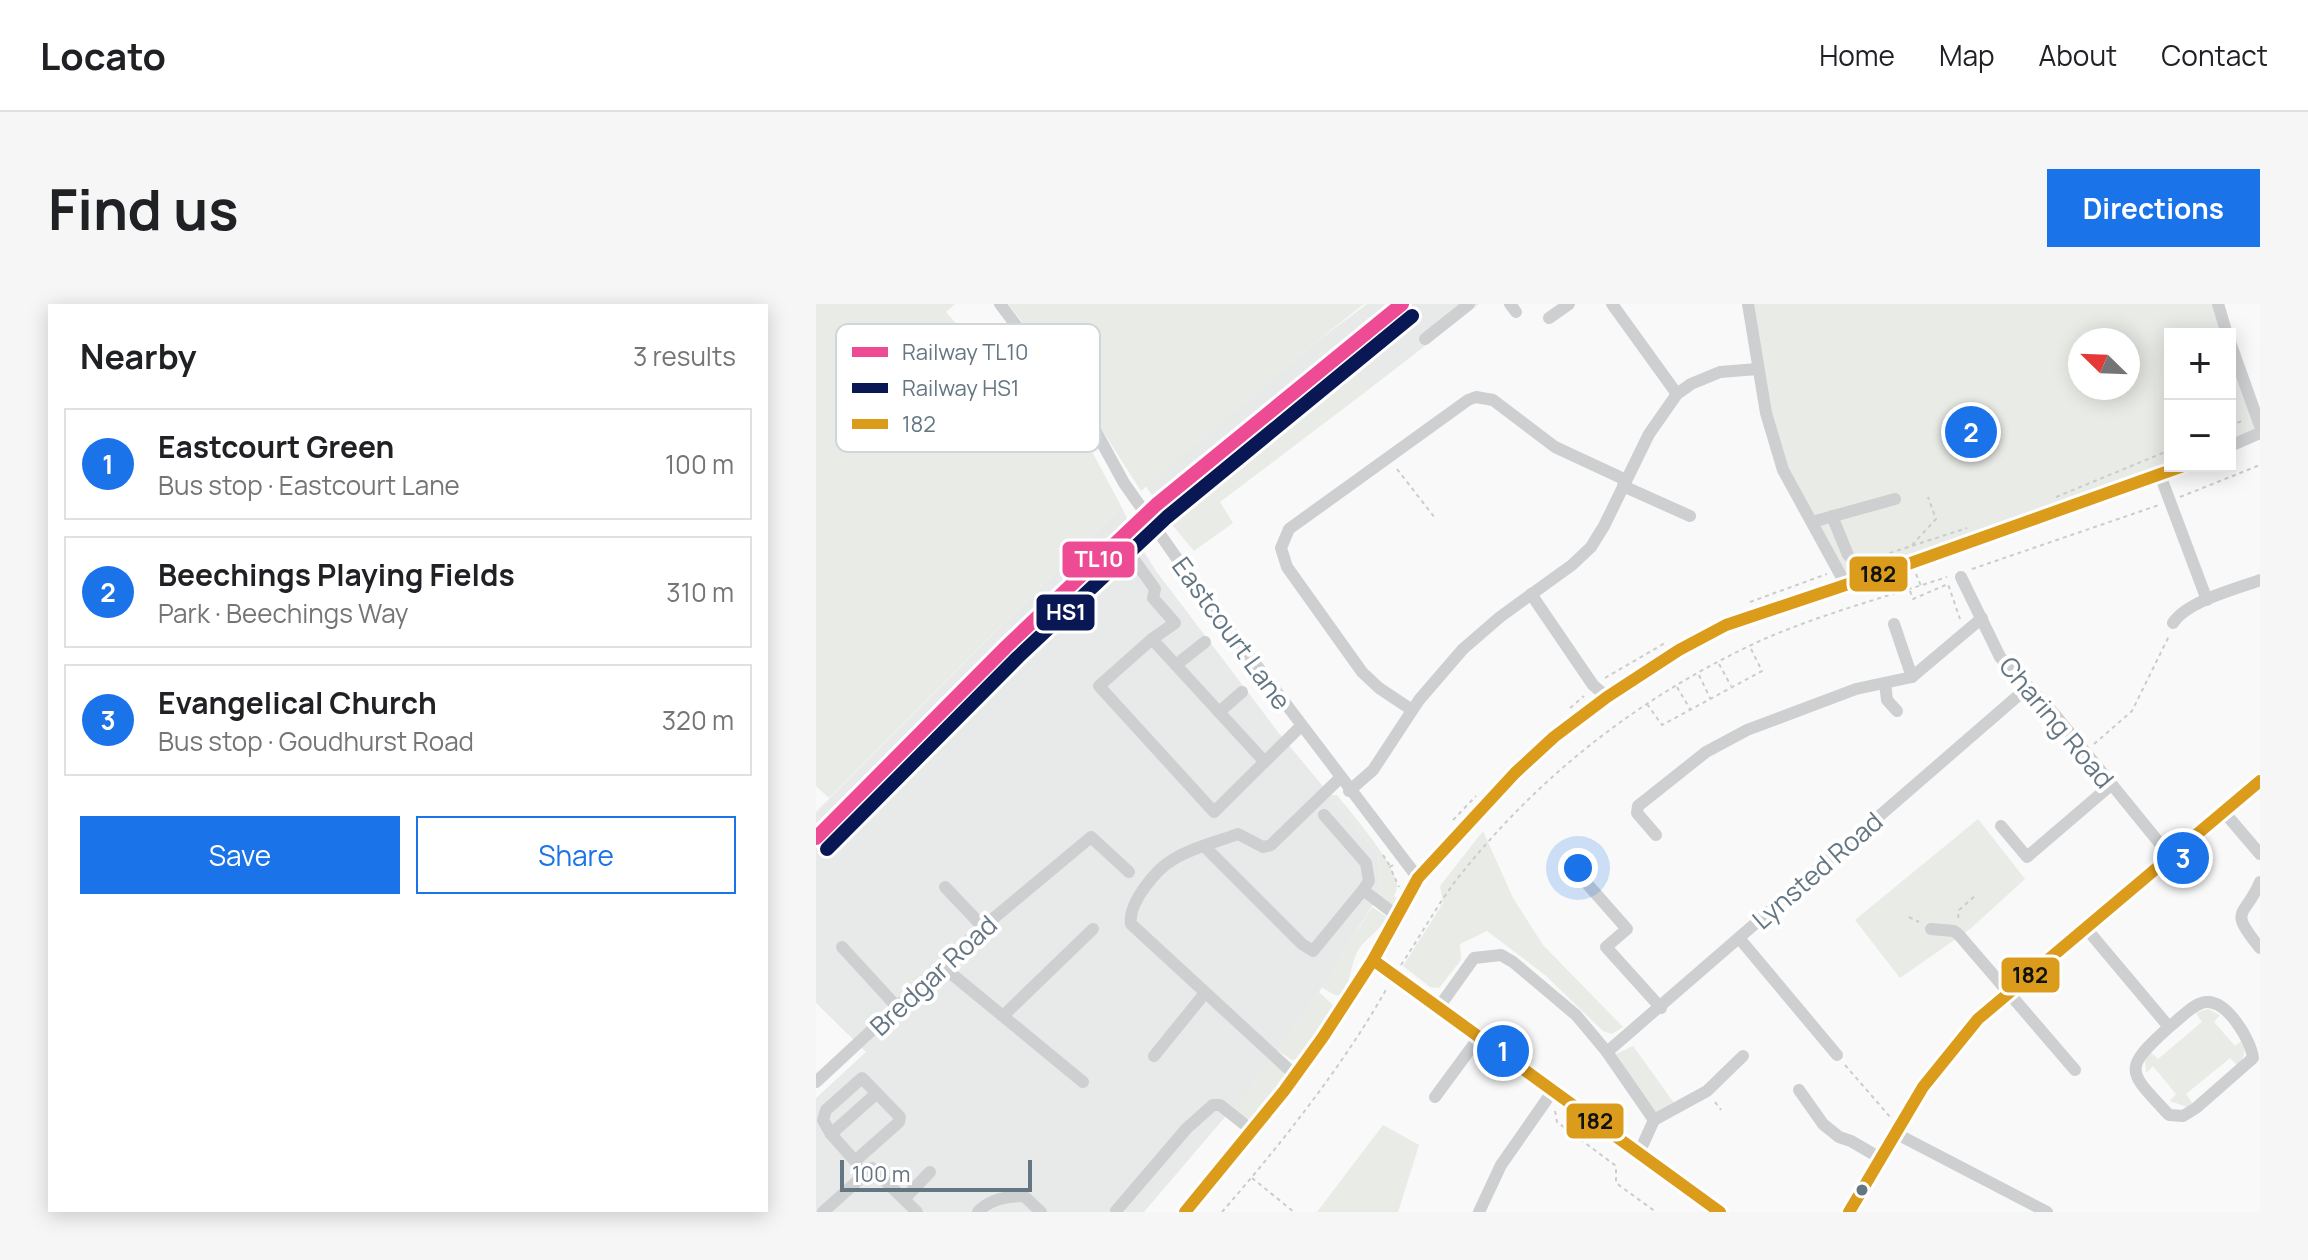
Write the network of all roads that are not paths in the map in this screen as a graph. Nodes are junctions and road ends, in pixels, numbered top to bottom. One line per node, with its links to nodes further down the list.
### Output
1 (1000, 304): 8 (street, Eastcourt Lane)
2 (1469, 304): 10 (street)
3 (1569, 304): 7 (street)
4 (1612, 304): 13 (street)
5 (1748, 304): 12 (street)
6 (2218, 304): 9 (street)
7 (1549, 318)
8 (1015, 324)
9 (2225, 328)
10 (1425, 339)
11 (2236, 359): 14 (street)
12 (1758, 369): 13 (street); 24 (street)
13 (1677, 394): 20 (street)
14 (2258, 421)
15 (2260, 433): 17 (street)
16 (1100, 441): 46 (street, Eastcourt Lane)
17 (2236, 443)
18 (2168, 472): 19 (street)
19 (2160, 475): 29 (street); 31 (street)
20 (1624, 483): 22 (street); 30 (street); 43 (street)
21 (1895, 499): 23 (street)
22 (1690, 516)
23 (1832, 516): 24 (street); 25 (street)
24 (1812, 522): 29 (street)
25 (1848, 555)
26 (1135, 561): 35 (street)
27 (1960, 575): 32 (street, Charing Road)
28 (2260, 580): 31 (street)
29 (1846, 585): 42 (street)
30 (1531, 594): 42 (street); 43 (street)
31 (2207, 600): 33 (street)
32 (1982, 618): 38 (street); 40 (street, Charing Road)
33 (2173, 623)
34 (1894, 624): 38 (street)
35 (1152, 639): 37 (street); 47 (street)
36 (1205, 642): 37 (street)
37 (1176, 665): 45 (street)
38 (1912, 677): 39 (street)
39 (1885, 683): 44 (street); 55 (street)
40 (2027, 688): 50 (street, Charing Road); 70 (street, Lynsted Road)
41 (1242, 692): 45 (street)
42 (1607, 697): 61 (street)
43 (1412, 710): 51 (street)
44 (1897, 711)
45 (1219, 712): 47 (street)
46 (1300, 727): 47 (street); 48 (street, Eastcourt Lane)
47 (1264, 761)
48 (1340, 778): 51 (street, Eastcourt Lane); 56 (street)
49 (2260, 781): 52 (street)
50 (2111, 785): 54 (street); 58 (street, Charing Road)
51 (1349, 791): 61 (street, Eastcourt Lane)
52 (2224, 812): 57 (street); 58 (street)
53 (1324, 815): 64 (street)
54 (2001, 826)
55 (1656, 835)
56 (1204, 846): 64 (street); 75 (street)
57 (2260, 854)
58 (2170, 856): 67 (street)
59 (1567, 861): 79 (street)
60 (1129, 872): 66 (street, Bredgar Road)
61 (1418, 878): 65 (street)
62 (2260, 882): 72 (street)
63 (945, 887): 66 (street)
64 (1363, 890): 65 (street)
65 (1396, 915): 73 (street)
66 (983, 927): 74 (street, Bredgar Road)
67 (2085, 927): 76 (street); 81 (street)
68 (1093, 929): 80 (street)
69 (1931, 929): 76 (street)
70 (1739, 938): 79 (street, Lynsted Road); 84 (street)
71 (842, 947): 77 (street)
72 (2260, 948)
73 (1373, 960): 78 (street); 88 (street)
74 (942, 966): 77 (street, Bredgar Road); 80 (street)
75 (1205, 993): 85 (street); 88 (street)
76 (2011, 993): 87 (street); 96 (street)
77 (897, 1007): 89 (street, Bredgar Road)
78 (1439, 1007): 82 (street); 83 (street)
79 (1661, 1008): 83 (street, Lynsted Road)
80 (1003, 1016): 90 (street)
81 (2169, 1027): 81 (street)
82 (1480, 1036): 92 (street); 94 (street)
83 (1607, 1052): 95 (street)
84 (1837, 1055)
85 (1154, 1056)
86 (1743, 1056): 95 (street)
87 (2075, 1070)
88 (1296, 1076): 97 (street)
89 (816, 1082)
90 (1083, 1082)
91 (1799, 1090): 100 (street)
92 (1552, 1092): 99 (street); 112 (street)
93 (877, 1093): 98 (street); 98 (street); 101 (street)
94 (1435, 1097)
95 (1654, 1120): 99 (street)
96 (1898, 1128): 100 (street); 114 (street)
97 (1253, 1131): 105 (street); 111 (street)
98 (831, 1134): 101 (street)
99 (1639, 1153): 106 (street)
100 (1880, 1158): 113 (street)
101 (855, 1161): 103 (street)
102 (930, 1172): 104 (street)
103 (864, 1175): 104 (street); 107 (street)
104 (904, 1199): 108 (street)
105 (1116, 1211)
106 (1718, 1211)
107 (823, 1212)
108 (917, 1212)
109 (978, 1212): 110 (street)
110 (1041, 1212)
111 (1185, 1212)
112 (1479, 1212)
113 (1849, 1212)
114 (2047, 1212)

